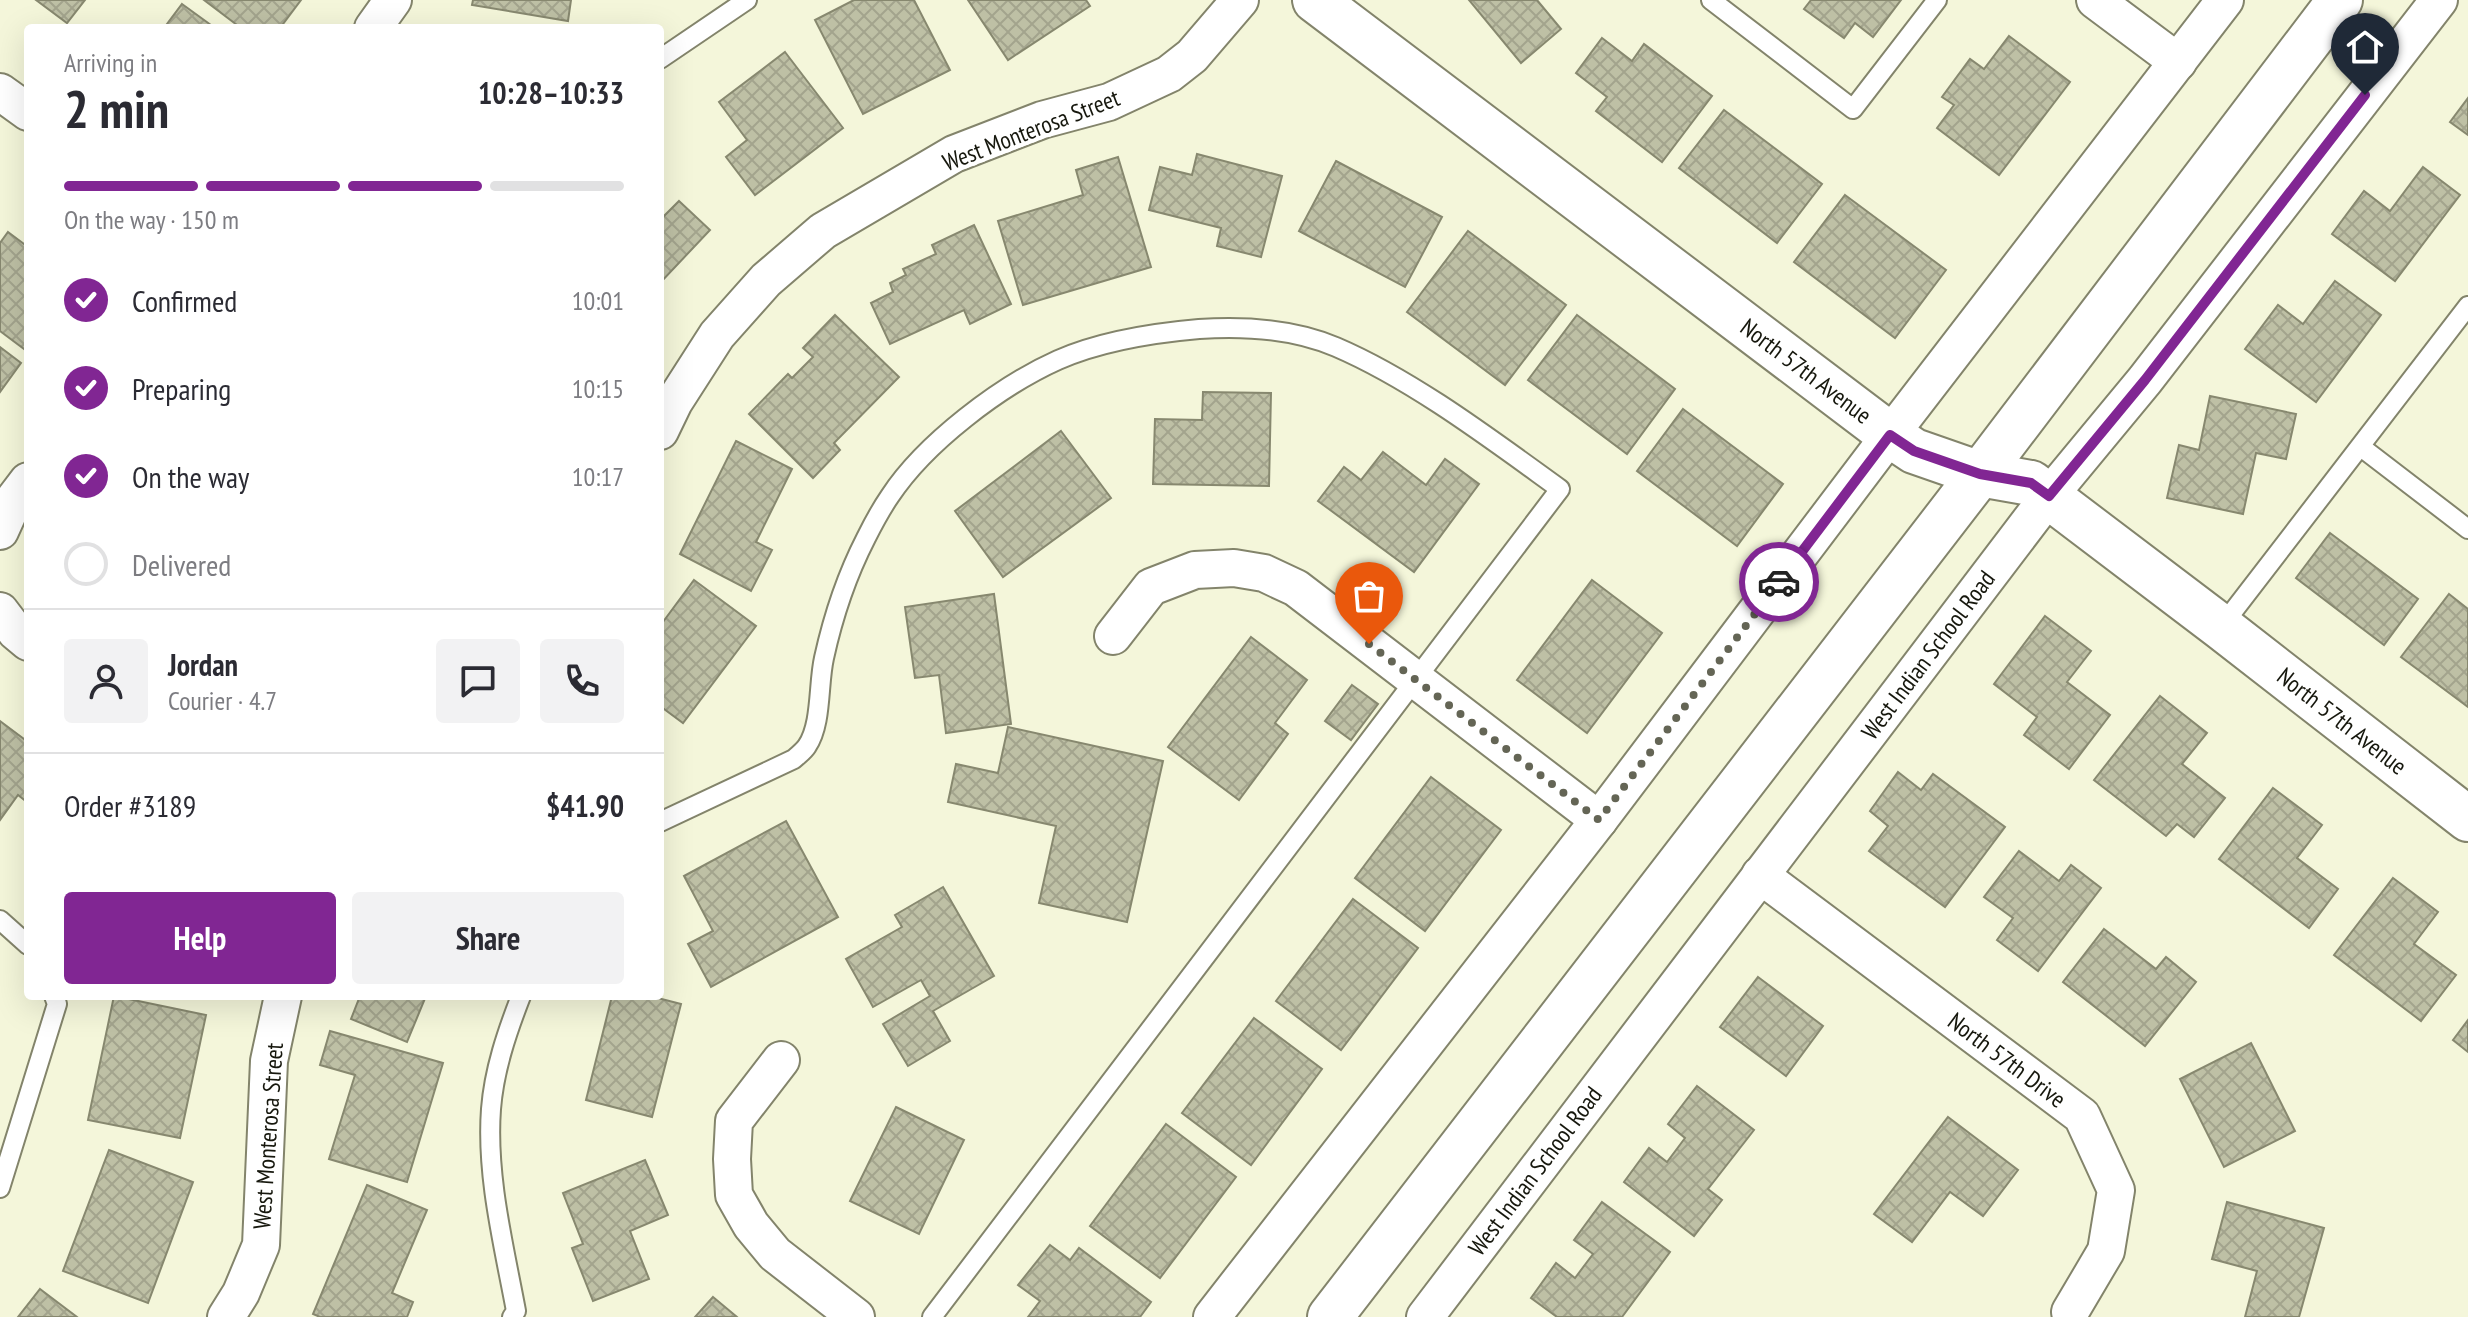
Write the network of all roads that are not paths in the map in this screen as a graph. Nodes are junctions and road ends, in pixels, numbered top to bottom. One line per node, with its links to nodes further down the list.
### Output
1 (393, 0): 11 (street)
2 (747, 0): 12 (lane)
3 (1240, 0): 17 (street, West Monterosa Street)
4 (1315, 0): 18 (main road, North 57th Avenue)
5 (1711, 0): 6 (lane)
6 (1937, 0)
7 (2095, 0): 13 (street)
8 (2225, 0): 13 (street)
9 (2340, 0): 20 (main road)
10 (2439, 0): 22 (street, West Indian School Road)
11 (376, 24)
12 (664, 56)
13 (2178, 62): 18 (street)
14 (0, 92): 15 (street)
15 (24, 109)
16 (2468, 306): 19 (lane)
17 (664, 423)
18 (1890, 435): 20 (main road, North 57th Avenue); 32 (street)
19 (2361, 447): 23 (lane); 26 (lane)
20 (1980, 474): 22 (main road, North 57th Avenue); 47 (main road)
21 (24, 486): 24 (street)
22 (2049, 496): 26 (main road, North 57th Avenue); 33 (street, West Indian School Road)
23 (2468, 529)
24 (0, 531)
25 (0, 611): 28 (street)
26 (2221, 627): 30 (main road, North 57th Avenue)
27 (1113, 636): 29 (street)
28 (24, 639)
29 (1417, 681): 31 (lane); 32 (street); 45 (lane)
30 (2468, 819)
31 (664, 820)
32 (1599, 820): 46 (street)
33 (1760, 875): 41 (street, North 57th Drive); 48 (street, West Indian School Road)
34 (0, 920): 35 (lane)
35 (24, 941)
36 (56, 1000): 40 (lane)
37 (282, 1000): 42 (street, West Monterosa Street)
38 (520, 1000): 43 (lane)
39 (781, 1060): 44 (street)
40 (0, 1188)
41 (2070, 1312)
42 (226, 1317)
43 (512, 1317)
44 (856, 1317)
45 (932, 1317)
46 (1212, 1317)
47 (1330, 1317)
48 (1425, 1317)

